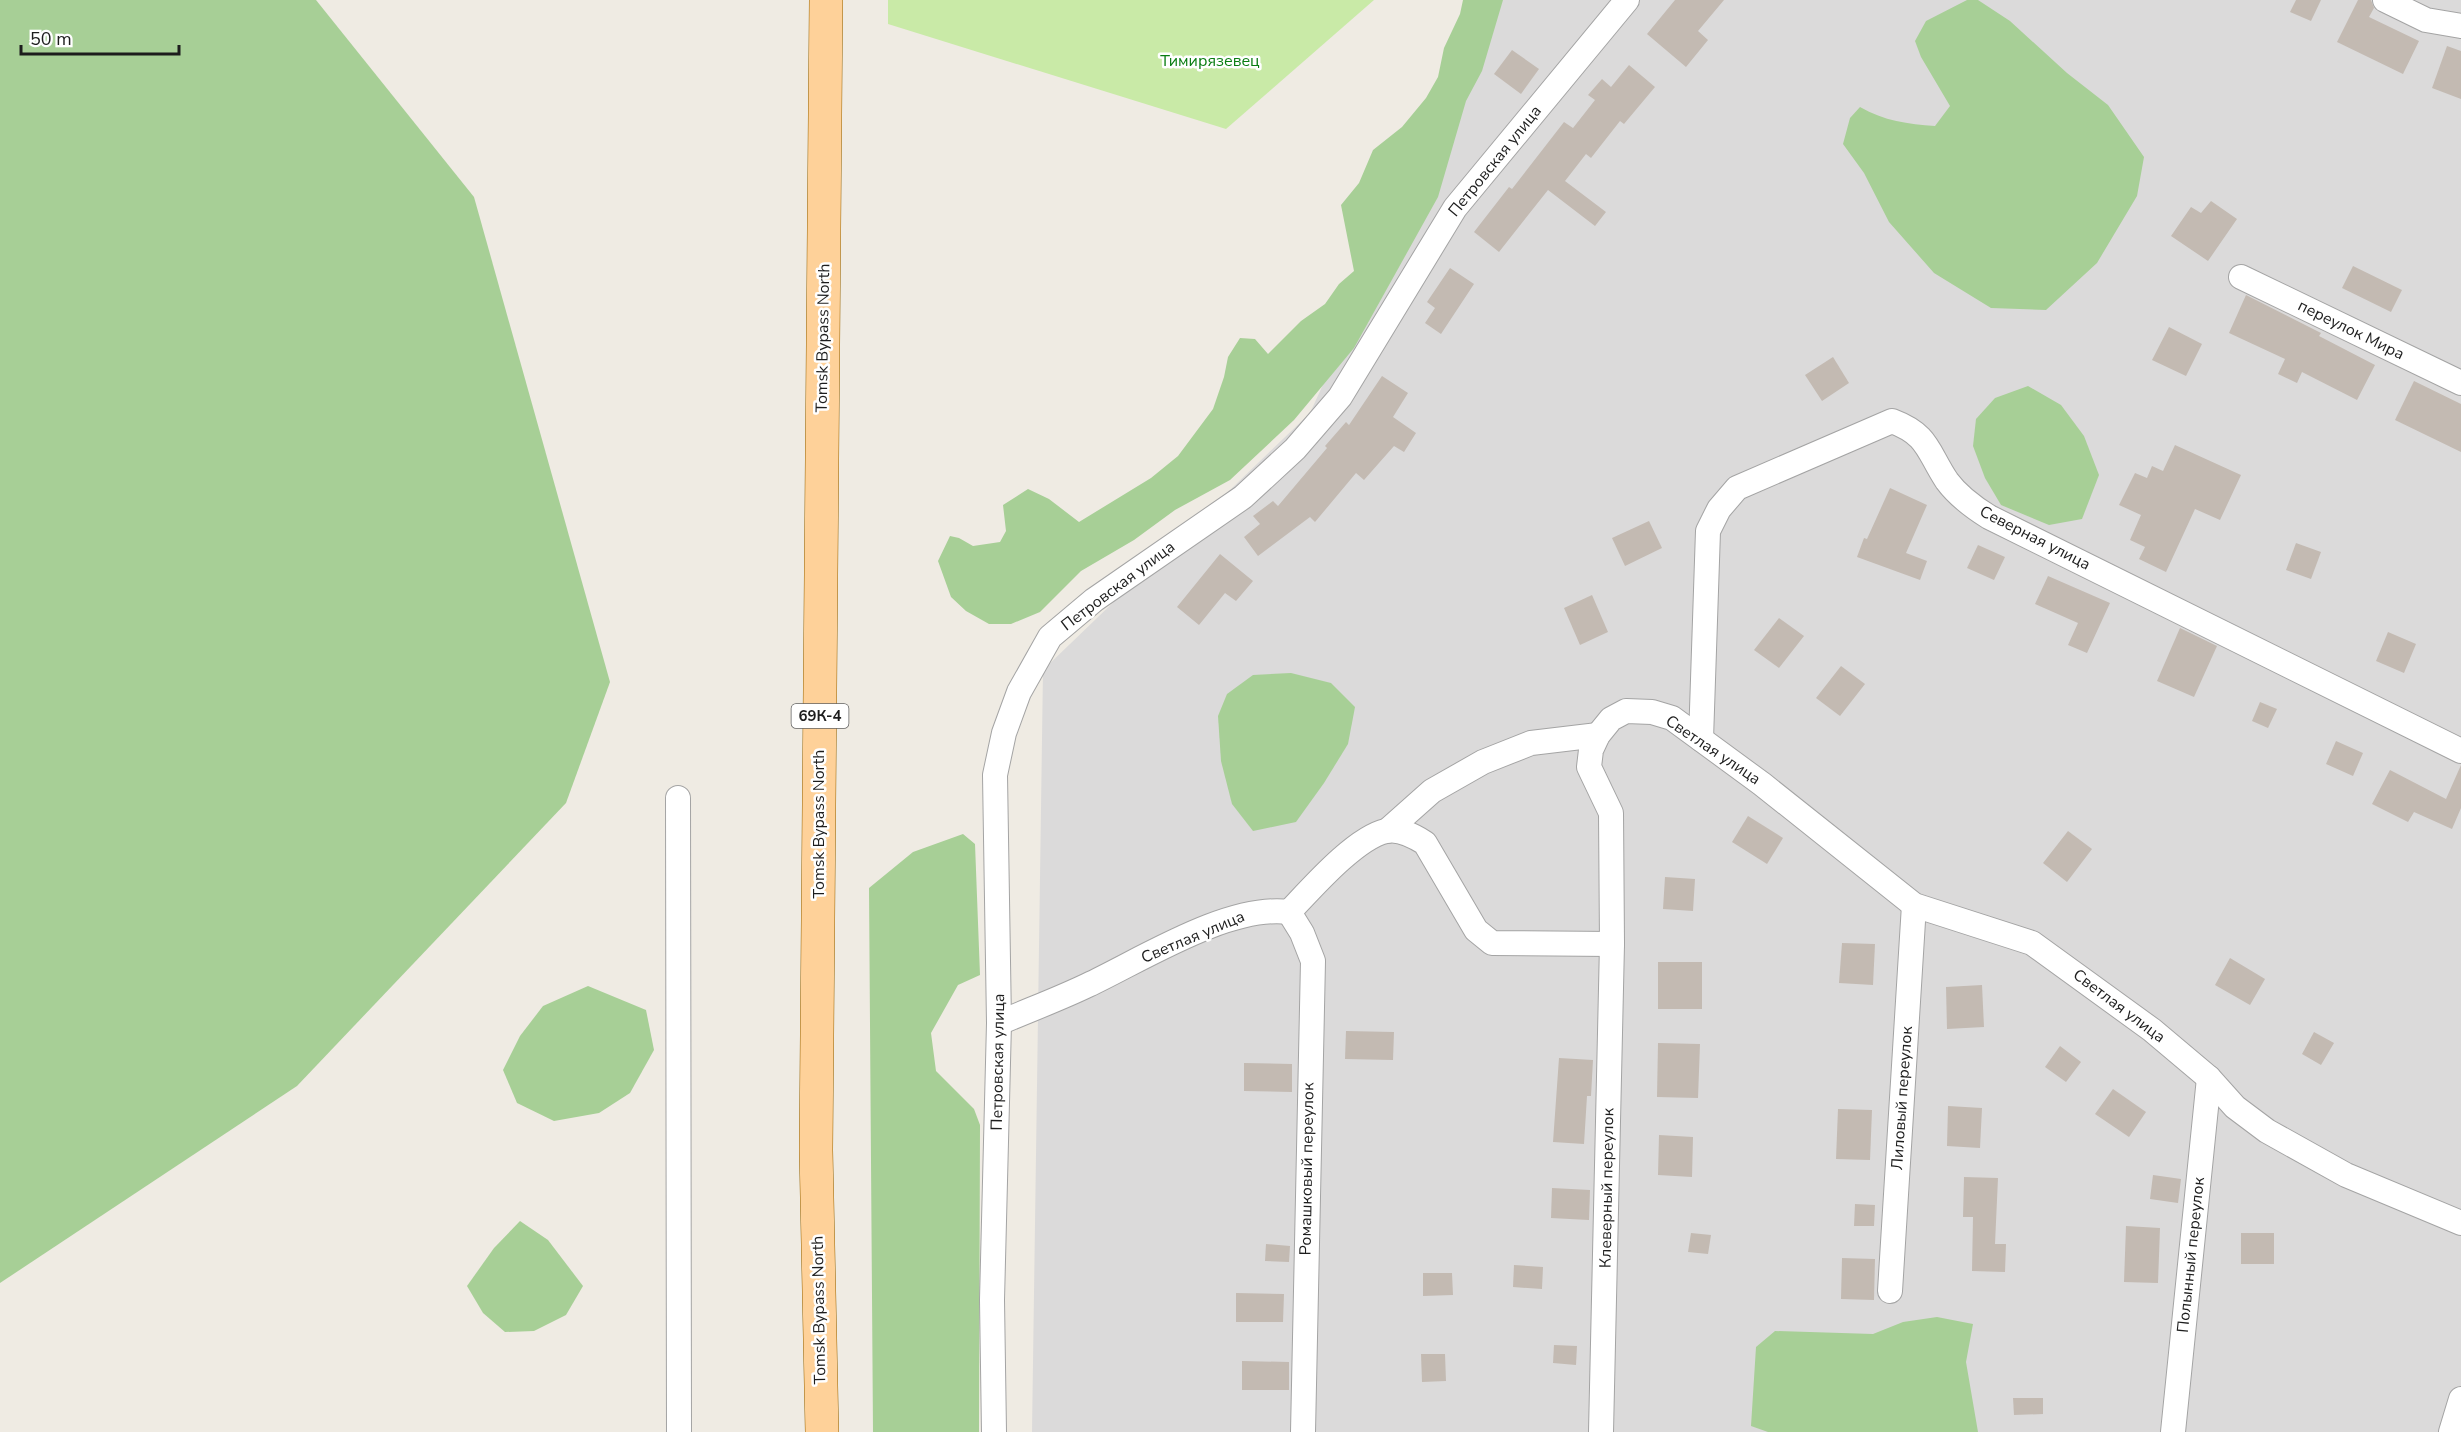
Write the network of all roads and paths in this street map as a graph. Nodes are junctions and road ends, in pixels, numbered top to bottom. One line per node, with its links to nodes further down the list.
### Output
1 (826, 0): 21 (main road, Tomsk Bypass North / 69К-4)
2 (1628, 0): 15 (street, Петровская улица)
3 (2385, 0): 4 (street)
4 (2461, 26)
5 (2241, 277): 6 (street, переулок Мира)
6 (2461, 383)
7 (1598, 735): 8 (street, Светлая улица); 11 (street); 14 (street, Светлая улица)
8 (1701, 739): 9 (street, Северная улица); 12 (street, Светлая улица)
9 (2461, 751)
10 (678, 798): 20 (street)
11 (1387, 831): 13 (street); 14 (street)
12 (1914, 904): 16 (street, Светлая улица); 18 (street, Лиловый переулок)
13 (1289, 912): 15 (street, Светлая улица); 23 (street, Ромашковый переулок)
14 (1612, 944): 24 (street, Клеверный переулок)
15 (999, 1023): 22 (street, Петровская улица)
16 (2209, 1078): 17 (street, Светлая улица); 25 (street, Полынный переулок)
17 (2461, 1223)
18 (1890, 1291)
19 (2461, 1399): 26 (street)
20 (679, 1432)
21 (822, 1432)
22 (994, 1432)
23 (1303, 1432)
24 (1601, 1432)
25 (2173, 1432)
26 (2451, 1432)

